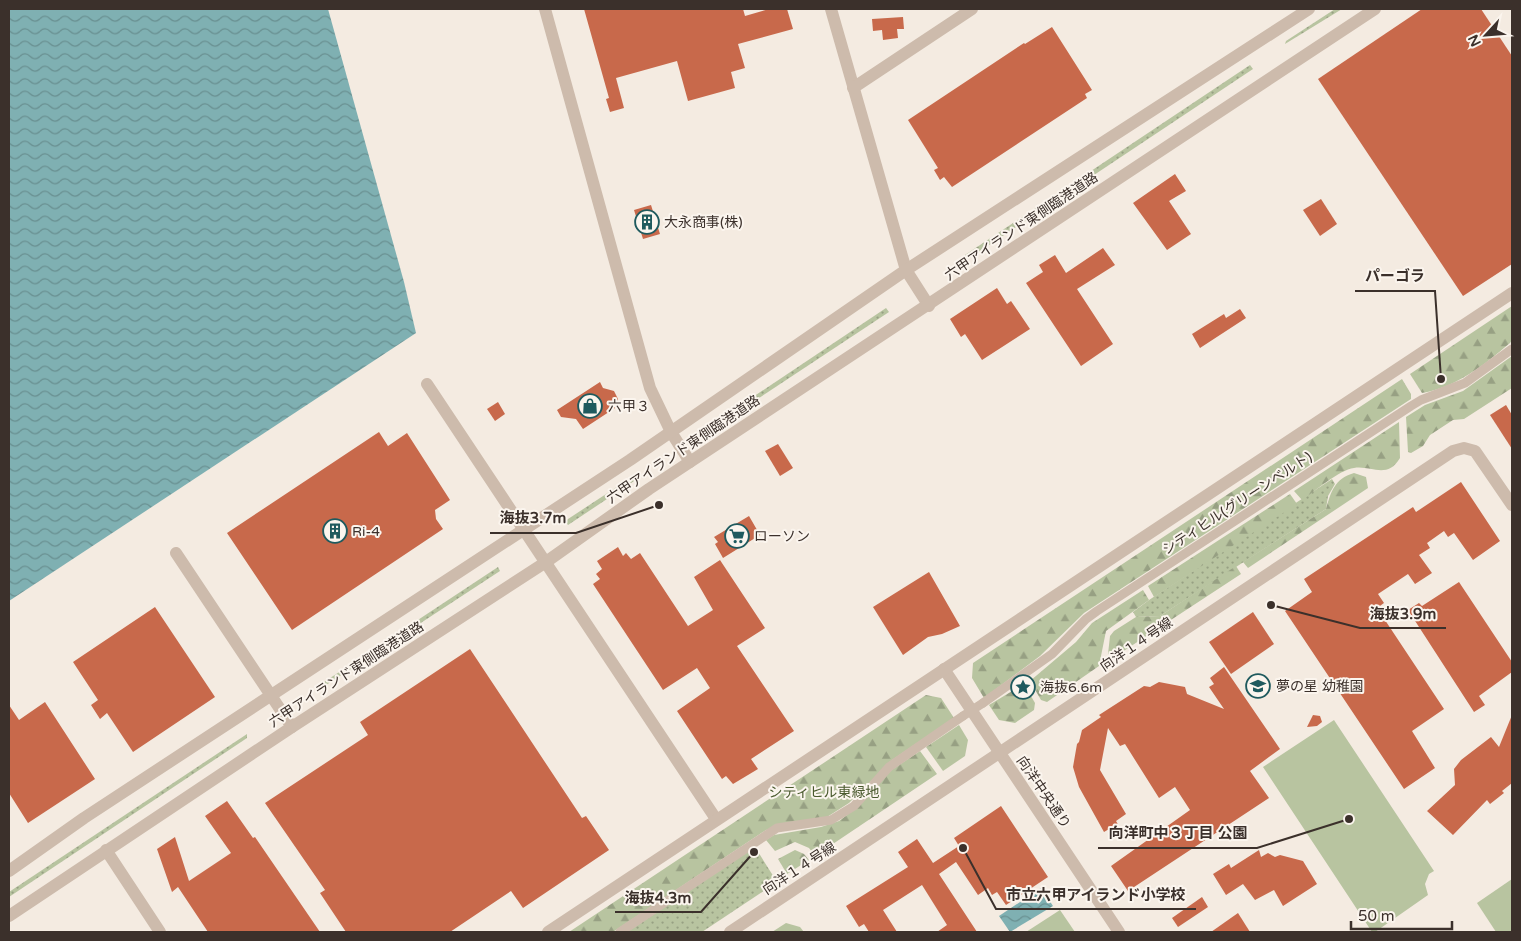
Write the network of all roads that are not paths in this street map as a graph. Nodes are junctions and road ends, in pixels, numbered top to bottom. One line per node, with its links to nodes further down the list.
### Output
1 (545, 9): 12 (street)
2 (831, 9): 6 (street)
3 (972, 9): 6 (street)
4 (1309, 9): 7 (street, 六甲アイランド東側臨港道路)
5 (1375, 9): 9 (street, 六甲アイランド東側臨港道路)
6 (853, 88): 7 (street)
7 (906, 270): 9 (street); 12 (street, 六甲アイランド東側臨港道路)
8 (1512, 293): 18 (street)
9 (929, 306): 13 (street, 六甲アイランド東側臨港道路)
10 (1512, 349): 28 (street, シティヒル(グリーンベルト), bridge)
11 (427, 384): 15 (street)
12 (671, 432): 13 (street); 15 (street, 六甲アイランド東側臨港道路)
13 (690, 462): 17 (street, 六甲アイランド東側臨港道路)
14 (1512, 505): 21 (street, 向洋１４号線)
15 (523, 529): 17 (street); 19 (street, 六甲アイランド東側臨港道路)
16 (176, 553): 19 (street)
17 (546, 562): 20 (street, 六甲アイランド東側臨港道路); 22 (street)
18 (944, 669): 21 (street, 向洋中央通り); 22 (street)
19 (271, 696): 20 (street); 24 (street, 六甲アイランド東側臨港道路)
20 (292, 727): 23 (street, 六甲アイランド東側臨港道路)
21 (1000, 753): 29 (street, 向洋１４号線); 30 (street, 向洋中央通り)
22 (716, 819): 27 (street)
23 (106, 850): 25 (street, 六甲アイランド東側臨港道路); 26 (street)
24 (9, 870)
25 (9, 916)
26 (160, 932)
27 (548, 932)
28 (620, 932)
29 (730, 932)
30 (1119, 932)

